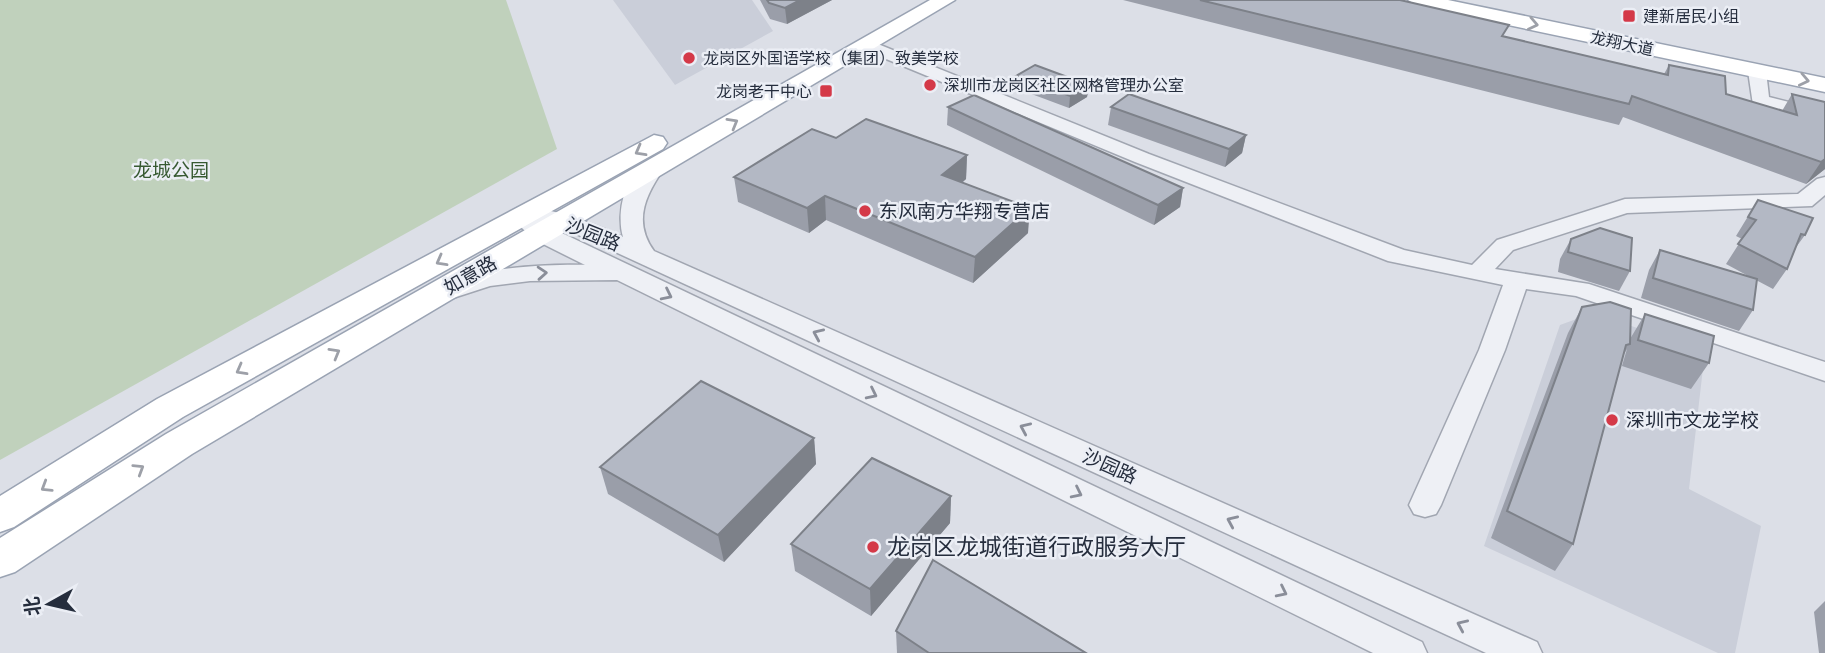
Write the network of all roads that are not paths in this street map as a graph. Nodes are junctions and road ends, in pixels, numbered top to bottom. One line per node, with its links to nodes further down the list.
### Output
1 (914, 0): 12 (main road, 如意路, one-way to 12)
2 (945, 0): 5 (main road, 如意路)
3 (1418, 0): 7 (main road, 龙翔大道, one-way to 7)
4 (1497, 0): 6 (main road, 龙翔大道)
5 (868, 45): 10 (main road, 如意路, one-way to 5); 14 (street)
6 (1825, 66)
7 (1757, 71): 8 (main road, 龙翔大道, one-way to 8); 9 (street)
8 (1825, 85)
9 (1825, 117)
10 (652, 170): 12 (main road, 如意路); 13 (street)
11 (1825, 184): 14 (street)
12 (542, 224): 13 (street, 沙园路); 16 (main road, 如意路); 19 (main road, 如意路, one-way to 19)
13 (636, 266): 16 (street, one-way to 13); 21 (street, 沙园路, one-way to 21); 22 (street, 沙园路, one-way to 13)
14 (1478, 274): 15 (street)
15 (1517, 280): 17 (street); 18 (street)
16 (428, 299): 20 (main road, 如意路, one-way to 16)
17 (1825, 372)
18 (1425, 505)
19 (0, 516)
20 (0, 560)
21 (1409, 653)
22 (1524, 653)

